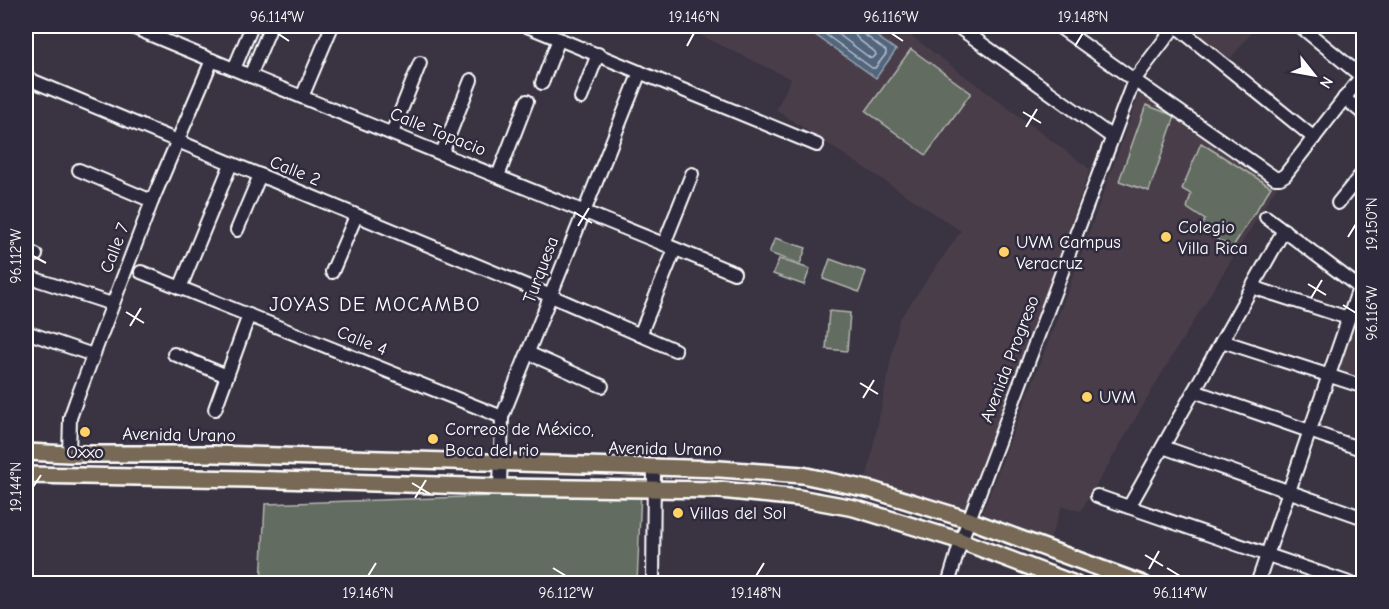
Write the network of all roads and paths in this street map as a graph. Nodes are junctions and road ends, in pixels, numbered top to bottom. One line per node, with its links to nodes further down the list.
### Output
1 (130, 26): 12 (street, Calle Topacio)
2 (252, 26): 14 (street)
3 (270, 26): 17 (street)
4 (332, 26): 22 (street)
5 (527, 26): 10 (street)
6 (957, 26): 28 (street)
7 (1058, 26): 20 (street)
8 (1175, 26): 20 (street, Avenida Progreso); 29 (street)
9 (1300, 26): 16 (street)
10 (559, 39): 11 (street); 21 (street)
11 (598, 54): 15 (street); 23 (street)
12 (212, 60): 14 (street, Calle Topacio); 30 (street, Calle 7)
13 (420, 63): 27 (street)
14 (234, 69): 17 (street, Calle Topacio)
15 (640, 72): 31 (street); 41 (street, Turquesa)
16 (1362, 74): 24 (street)
17 (250, 76): 22 (street, Calle Topacio)
18 (26, 78): 30 (street, Calle 2)
19 (471, 80): 32 (street)
20 (1134, 80): 28 (street, Avenida Progreso); 29 (street)
21 (542, 83)
22 (302, 97): 27 (street, Calle Topacio)
23 (581, 98)
24 (1344, 98): 26 (street); 29 (street)
25 (527, 101): 38 (street)
26 (1364, 114)
27 (392, 133): 32 (street, Calle Topacio)
28 (1112, 137): 86 (street, Avenida Progreso)
29 (1314, 138)
30 (178, 141): 33 (street, Calle 2); 39 (street, Calle 7)
31 (817, 145)
32 (442, 153): 38 (street, Calle Topacio)
33 (231, 164): 37 (street, Calle 2); 53 (street)
34 (79, 170): 39 (street)
35 (1364, 171): 40 (street)
36 (692, 174): 46 (street)
37 (260, 176): 42 (street, Calle 2); 44 (street)
38 (498, 176): 41 (street, Calle Topacio)
39 (152, 201): 55 (street, Calle 7)
40 (1338, 203)
41 (584, 211): 46 (street, Calle Topacio); 54 (street, Turquesa)
42 (357, 216): 48 (street); 54 (street, Calle 2)
43 (1266, 217): 45 (street)
44 (237, 230)
45 (1284, 230): 51 (street); 52 (street)
46 (674, 248): 49 (street, Calle Topacio); 59 (street)
47 (141, 272): 53 (street, Calle 4)
48 (332, 272)
49 (734, 273)
50 (26, 276): 55 (street)
51 (1252, 287): 57 (street); 60 (street)
52 (1362, 287): 57 (street)
53 (180, 288): 56 (street, Calle 4)
54 (551, 296): 59 (street, Calle 2); 62 (street, Turquesa)
55 (112, 304): 64 (street, Calle 7)
56 (249, 315): 65 (street); 71 (street, Calle 4)
57 (1348, 318): 66 (street)
58 (26, 332): 64 (street)
59 (643, 336): 61 (street, Calle 2)
60 (1222, 341): 66 (street); 69 (street)
61 (675, 350)
62 (528, 353): 67 (street); 71 (street, Turquesa)
63 (174, 354): 65 (street)
64 (93, 355): 76 (street, Calle 7)
65 (227, 376): 70 (street)
66 (1328, 376): 68 (street); 72 (street)
67 (602, 386)
68 (1364, 387)
69 (1194, 391): 72 (street); 73 (street)
70 (215, 409)
71 (502, 417): 77 (street, Turquesa)
72 (1309, 431): 74 (street); 82 (street)
73 (1163, 447): 82 (street); 84 (street)
74 (1364, 450)
75 (26, 452): 76 (main road, Avenida Urano)
76 (69, 454): 77 (main road, Avenida Urano)
77 (501, 464): 78 (main road, Avenida Urano); 80 (street, Turquesa)
78 (654, 468): 81 (street); 86 (main road, Avenida Urano)
79 (26, 475): 80 (main road)
80 (500, 487): 81 (main road)
81 (654, 488): 87 (main road); 89 (street)
82 (1289, 491): 85 (street); 88 (street)
83 (1097, 496): 84 (street)
84 (1130, 507): 88 (street)
85 (1364, 518)
86 (969, 520): 87 (street, Avenida Progreso); 92 (main road, Avenida Urano)
87 (961, 541): 90 (street, Avenida Progreso); 91 (main road)
88 (1267, 554): 93 (street); 94 (street)
89 (653, 584)
90 (948, 584)
91 (1075, 584)
92 (1143, 584)
93 (1257, 584)
94 (1352, 584)

